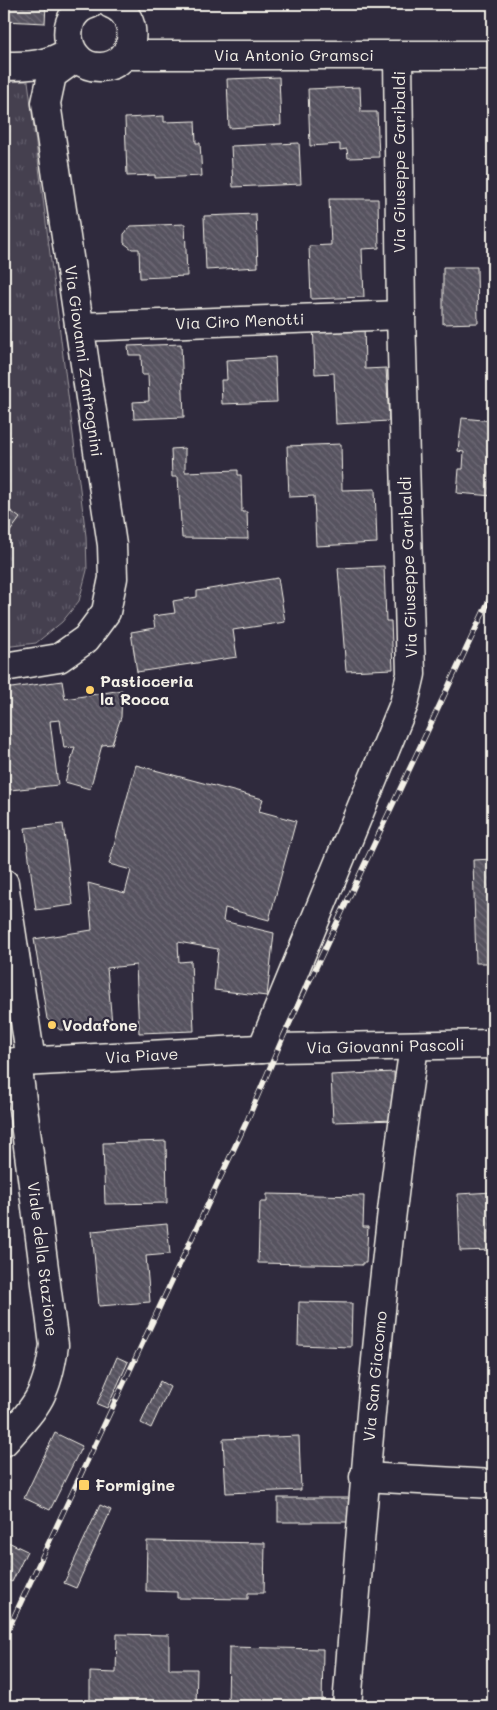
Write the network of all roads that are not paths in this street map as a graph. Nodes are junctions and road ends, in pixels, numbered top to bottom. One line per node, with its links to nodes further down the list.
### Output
1 (90, 4): 3 (street)
2 (111, 4): 4 (street)
3 (74, 54): 4 (street); 7 (street); 9 (street, Via Giovanni Zanfrognini)
4 (125, 55): 6 (street, Via Antonio Gramsci)
5 (493, 55): 6 (street, Via Antonio Gramsci)
6 (398, 57): 8 (street, Via Giuseppe Garibaldi)
7 (4, 66)
8 (400, 315): 9 (street, Via Ciro Menotti); 14 (street, Via Giuseppe Garibaldi)
9 (79, 327): 10 (street, Via Giovanni Zanfrognini)
10 (4, 667)
11 (4, 883): 15 (street, Viale della Stazione)
12 (493, 1044): 13 (street, Via Giovanni Pascoli)
13 (414, 1047): 14 (street, Via Giovanni Pascoli); 17 (street, Via San Giacomo)
14 (270, 1049): 15 (street, Via Piave)
15 (18, 1062): 16 (street, Viale della Stazione)
16 (4, 1442)
17 (364, 1477): 18 (street); 19 (street, Via San Giacomo)
18 (493, 1484)
19 (347, 1706)

